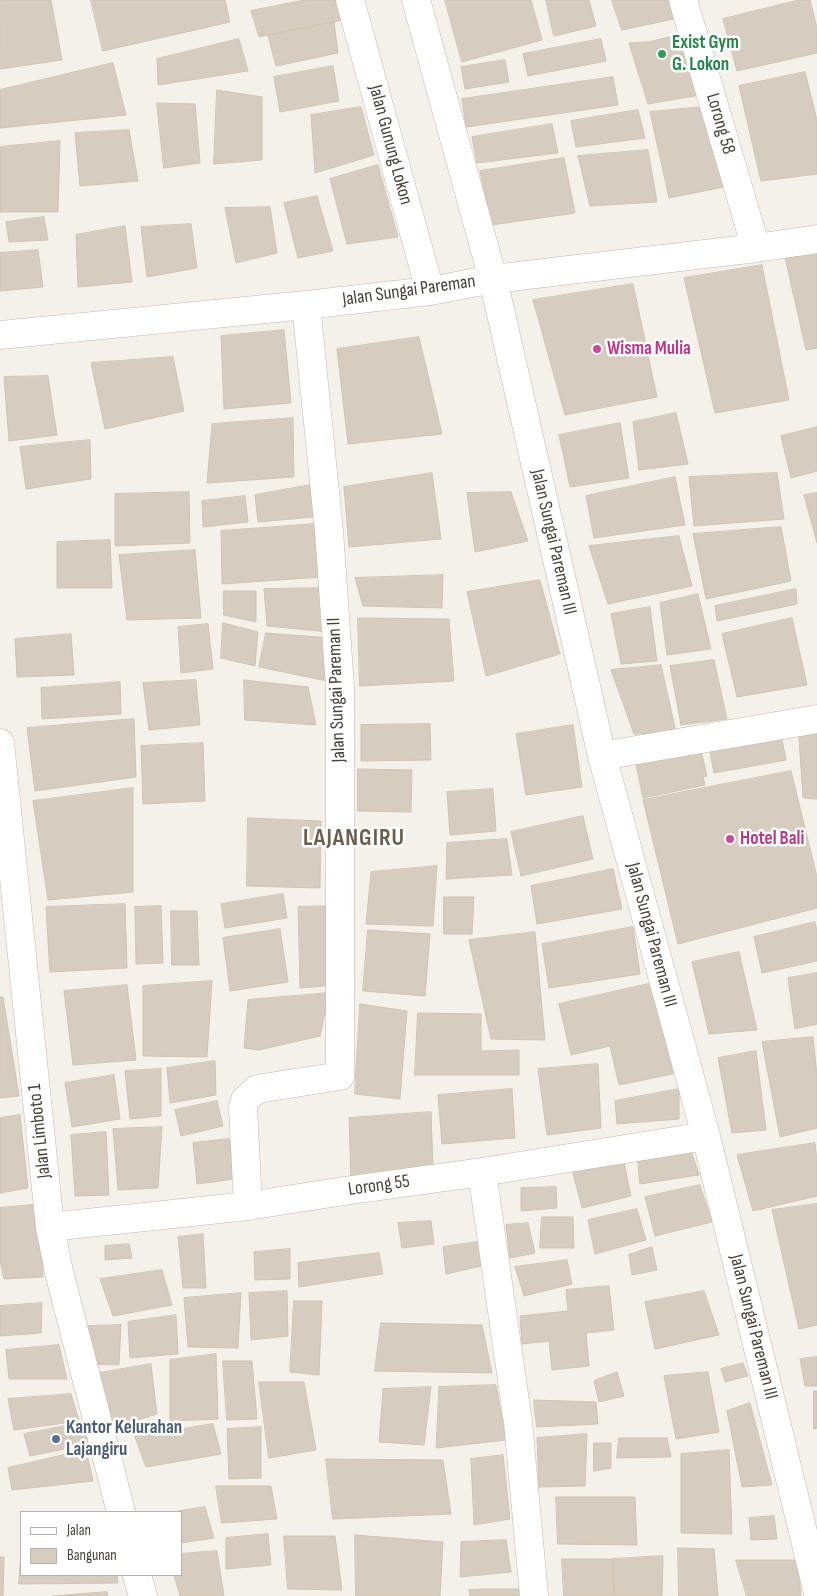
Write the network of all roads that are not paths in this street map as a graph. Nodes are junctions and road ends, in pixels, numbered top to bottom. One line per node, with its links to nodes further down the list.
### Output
1 (350, 0): 7 (street, Jalan Gunung Lokon)
2 (416, 0): 6 (street)
3 (683, 0): 5 (street, Lorong 58)
4 (817, 239): 5 (street, Jalan Sungai Pareman)
5 (756, 248): 6 (street, Jalan Sungai Pareman)
6 (493, 279): 7 (street, Jalan Sungai Pareman); 12 (street, Jalan Sungai Pareman III)
7 (430, 290): 8 (street, Jalan Sungai Pareman)
8 (306, 305): 9 (street, Jalan Sungai Pareman); 15 (street, Jalan Sungai Pareman II)
9 (0, 335)
10 (817, 719): 12 (street)
11 (0, 743): 16 (street, Jalan Limboto 1)
12 (602, 756): 13 (street, Jalan Sungai Pareman III)
13 (706, 1136): 14 (street, Lorong 55); 19 (street, Jalan Sungai Pareman III)
14 (482, 1172): 15 (street, Lorong 55); 21 (street)
15 (248, 1206): 16 (street, Lorong 55)
16 (50, 1227): 17 (street, Jalan Limboto 1)
17 (121, 1511)
18 (137, 1576): 20 (street)
19 (817, 1589)
20 (143, 1596)
21 (534, 1596)

